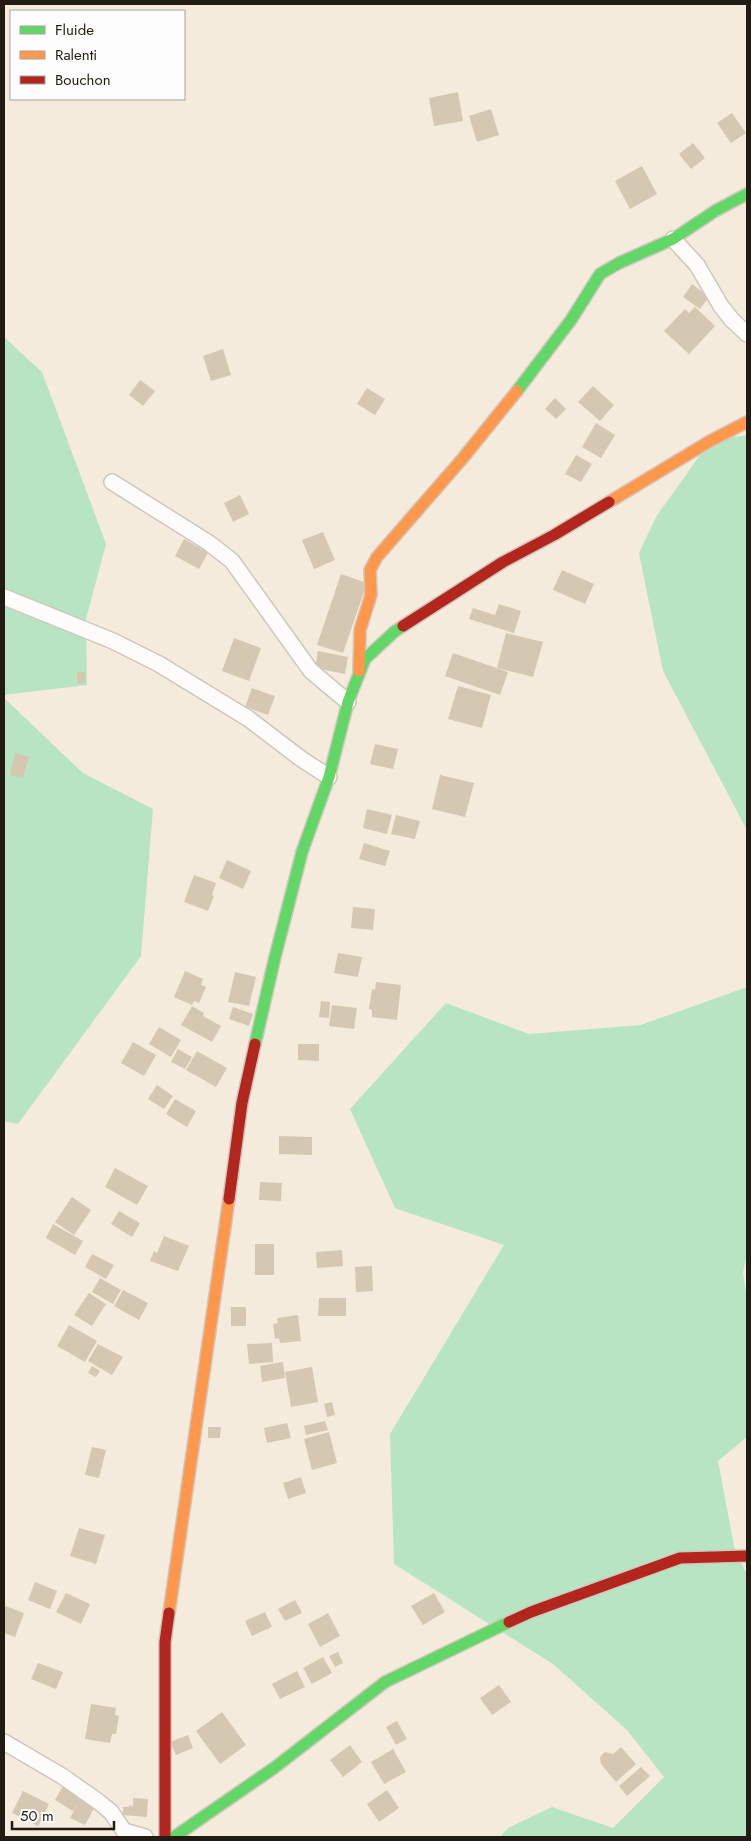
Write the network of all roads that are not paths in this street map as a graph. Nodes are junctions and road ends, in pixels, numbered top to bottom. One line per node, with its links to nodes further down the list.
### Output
1 (747, 194): 2 (street)
2 (673, 239): 3 (street); 7 (street)
3 (747, 334)
4 (747, 422): 7 (street)
5 (112, 482): 8 (street)
6 (4, 597): 9 (street)
7 (359, 670): 8 (street)
8 (348, 702): 9 (street)
9 (329, 777): 13 (street)
10 (747, 1556): 14 (street)
11 (4, 1742): 12 (street)
12 (144, 1837)
13 (165, 1837)
14 (174, 1837)

